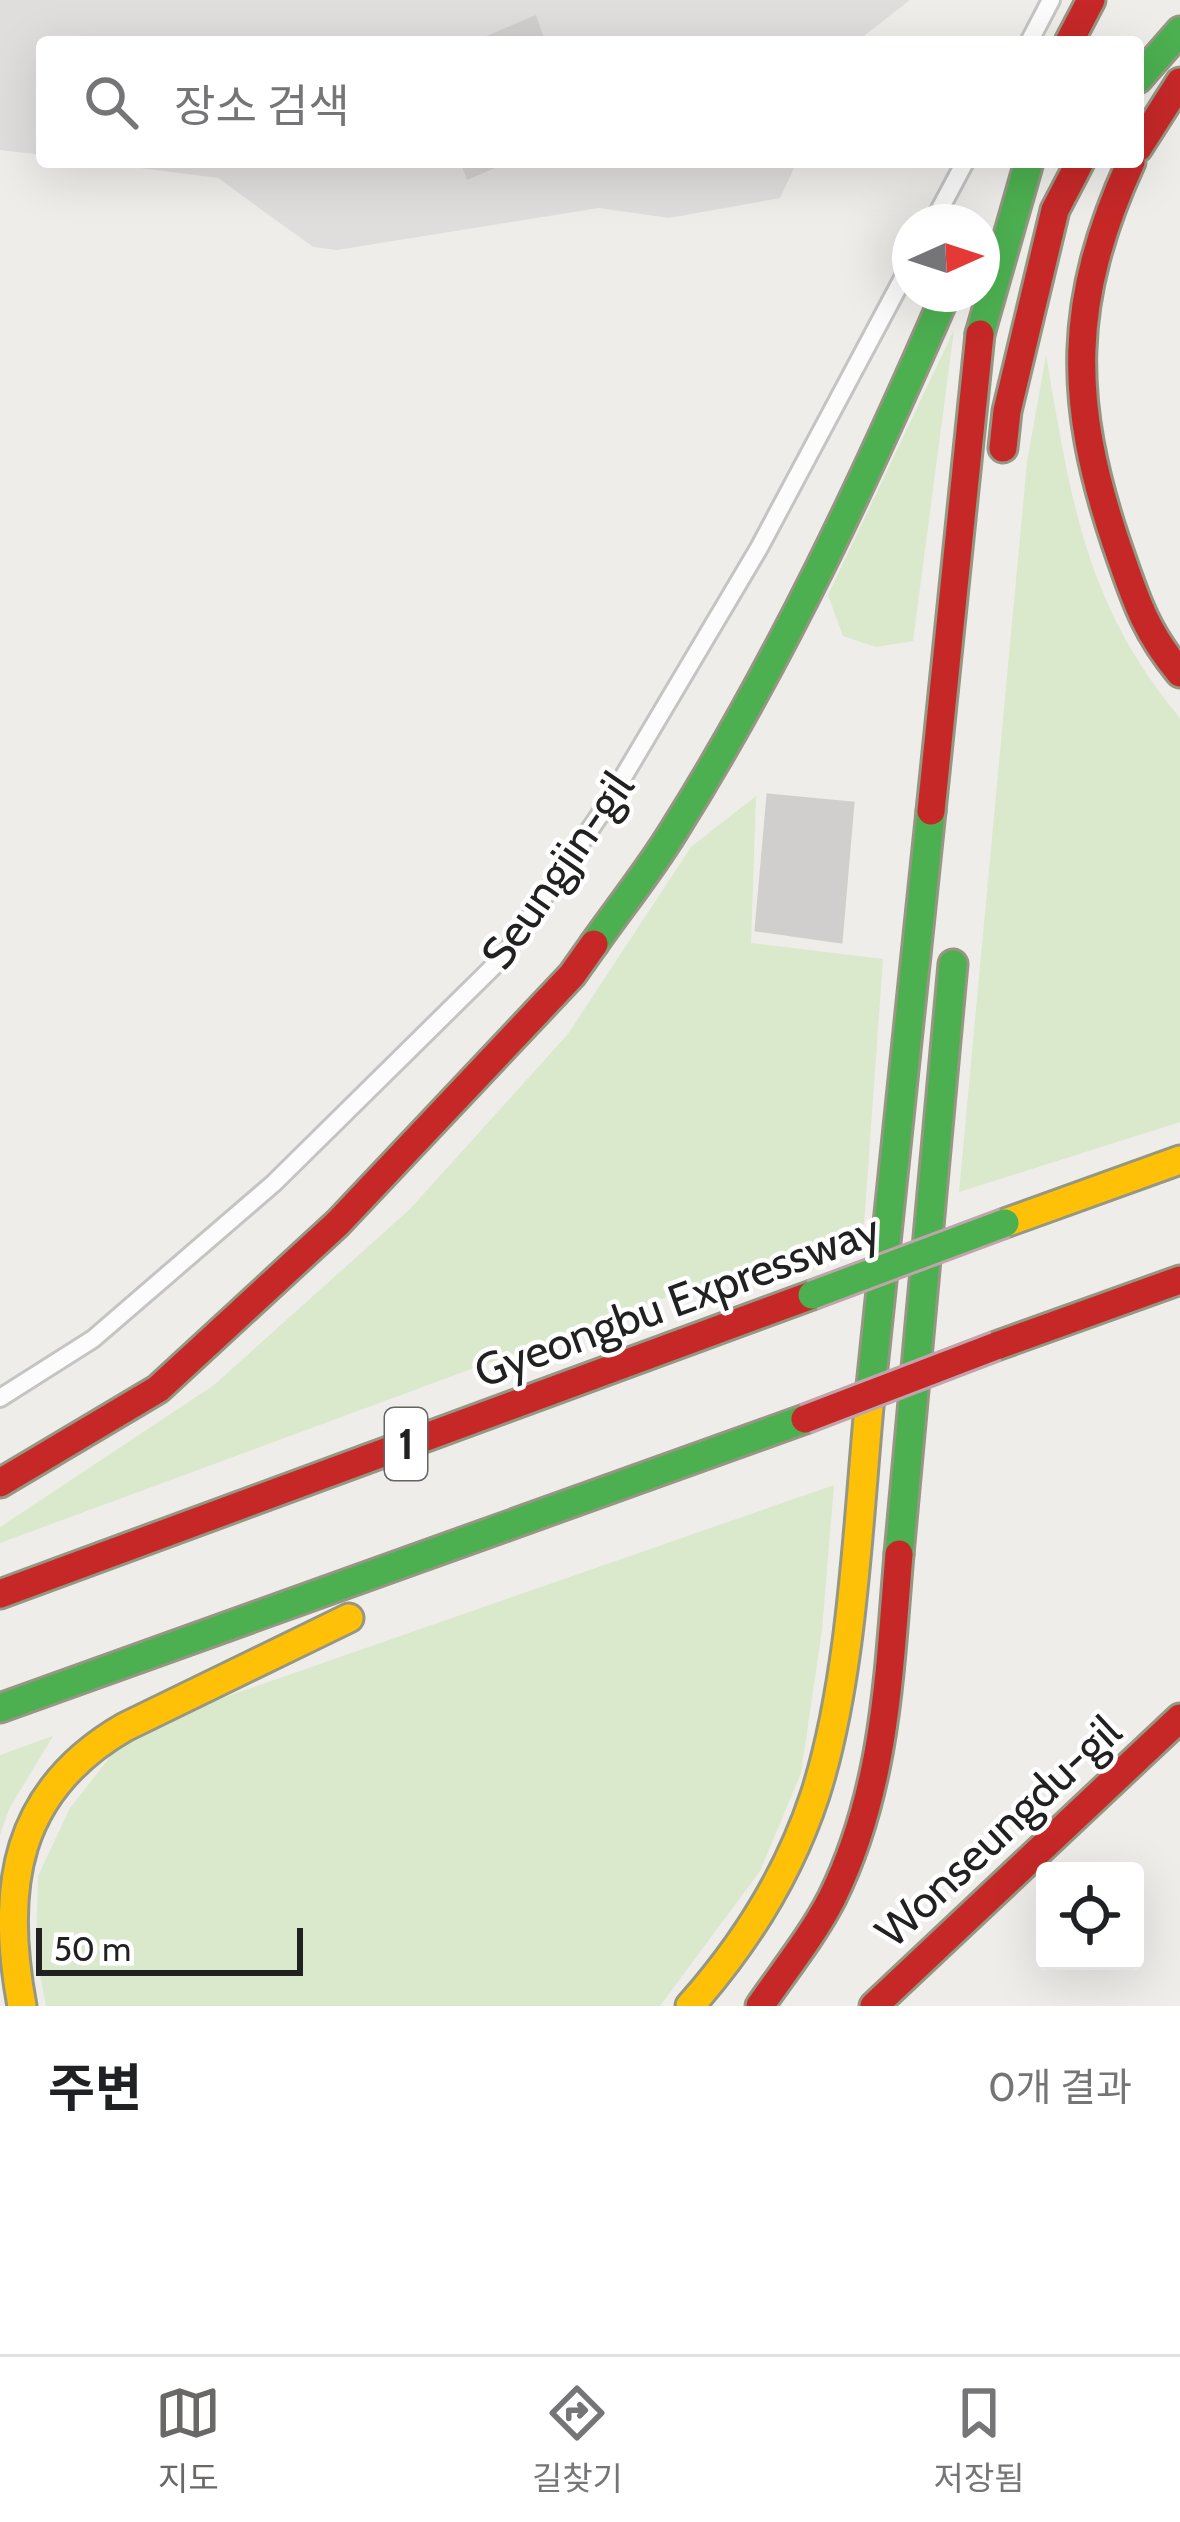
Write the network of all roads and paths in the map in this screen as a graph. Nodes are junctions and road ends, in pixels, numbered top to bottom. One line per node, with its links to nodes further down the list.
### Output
1 (1052, 0): 4 (lane)
2 (1091, 0): 5 (main road)
3 (1180, 31): 6 (main road)
4 (1032, 36)
5 (1072, 36)
6 (1144, 73)
7 (1180, 82): 8 (main road)
8 (1144, 139)
9 (962, 168): 13 (lane)
10 (1027, 168): 29 (main road)
11 (1077, 168): 16 (main road)
12 (1128, 168): 17 (main road)
13 (943, 204)
14 (892, 299): 21 (lane, Seungjin-gil)
15 (938, 312): 22 (main road)
16 (1000, 482)
17 (1180, 673)
18 (956, 934): 30 (main road)
19 (1180, 1160): 24 (main road, Gyeongbu Expressway / 1, bridge)
20 (1180, 1280): 23 (main road, bridge)
21 (0, 1398)
22 (0, 1483)
23 (590, 1499): 25 (main road); 27 (main road)
24 (0, 1594)
25 (0, 1708)
26 (1180, 1718): 31 (main road, Wonseungdu-gil)
27 (7, 1950): 28 (main road)
28 (22, 2006)
29 (690, 2006)
30 (760, 2006)
31 (874, 2006)

